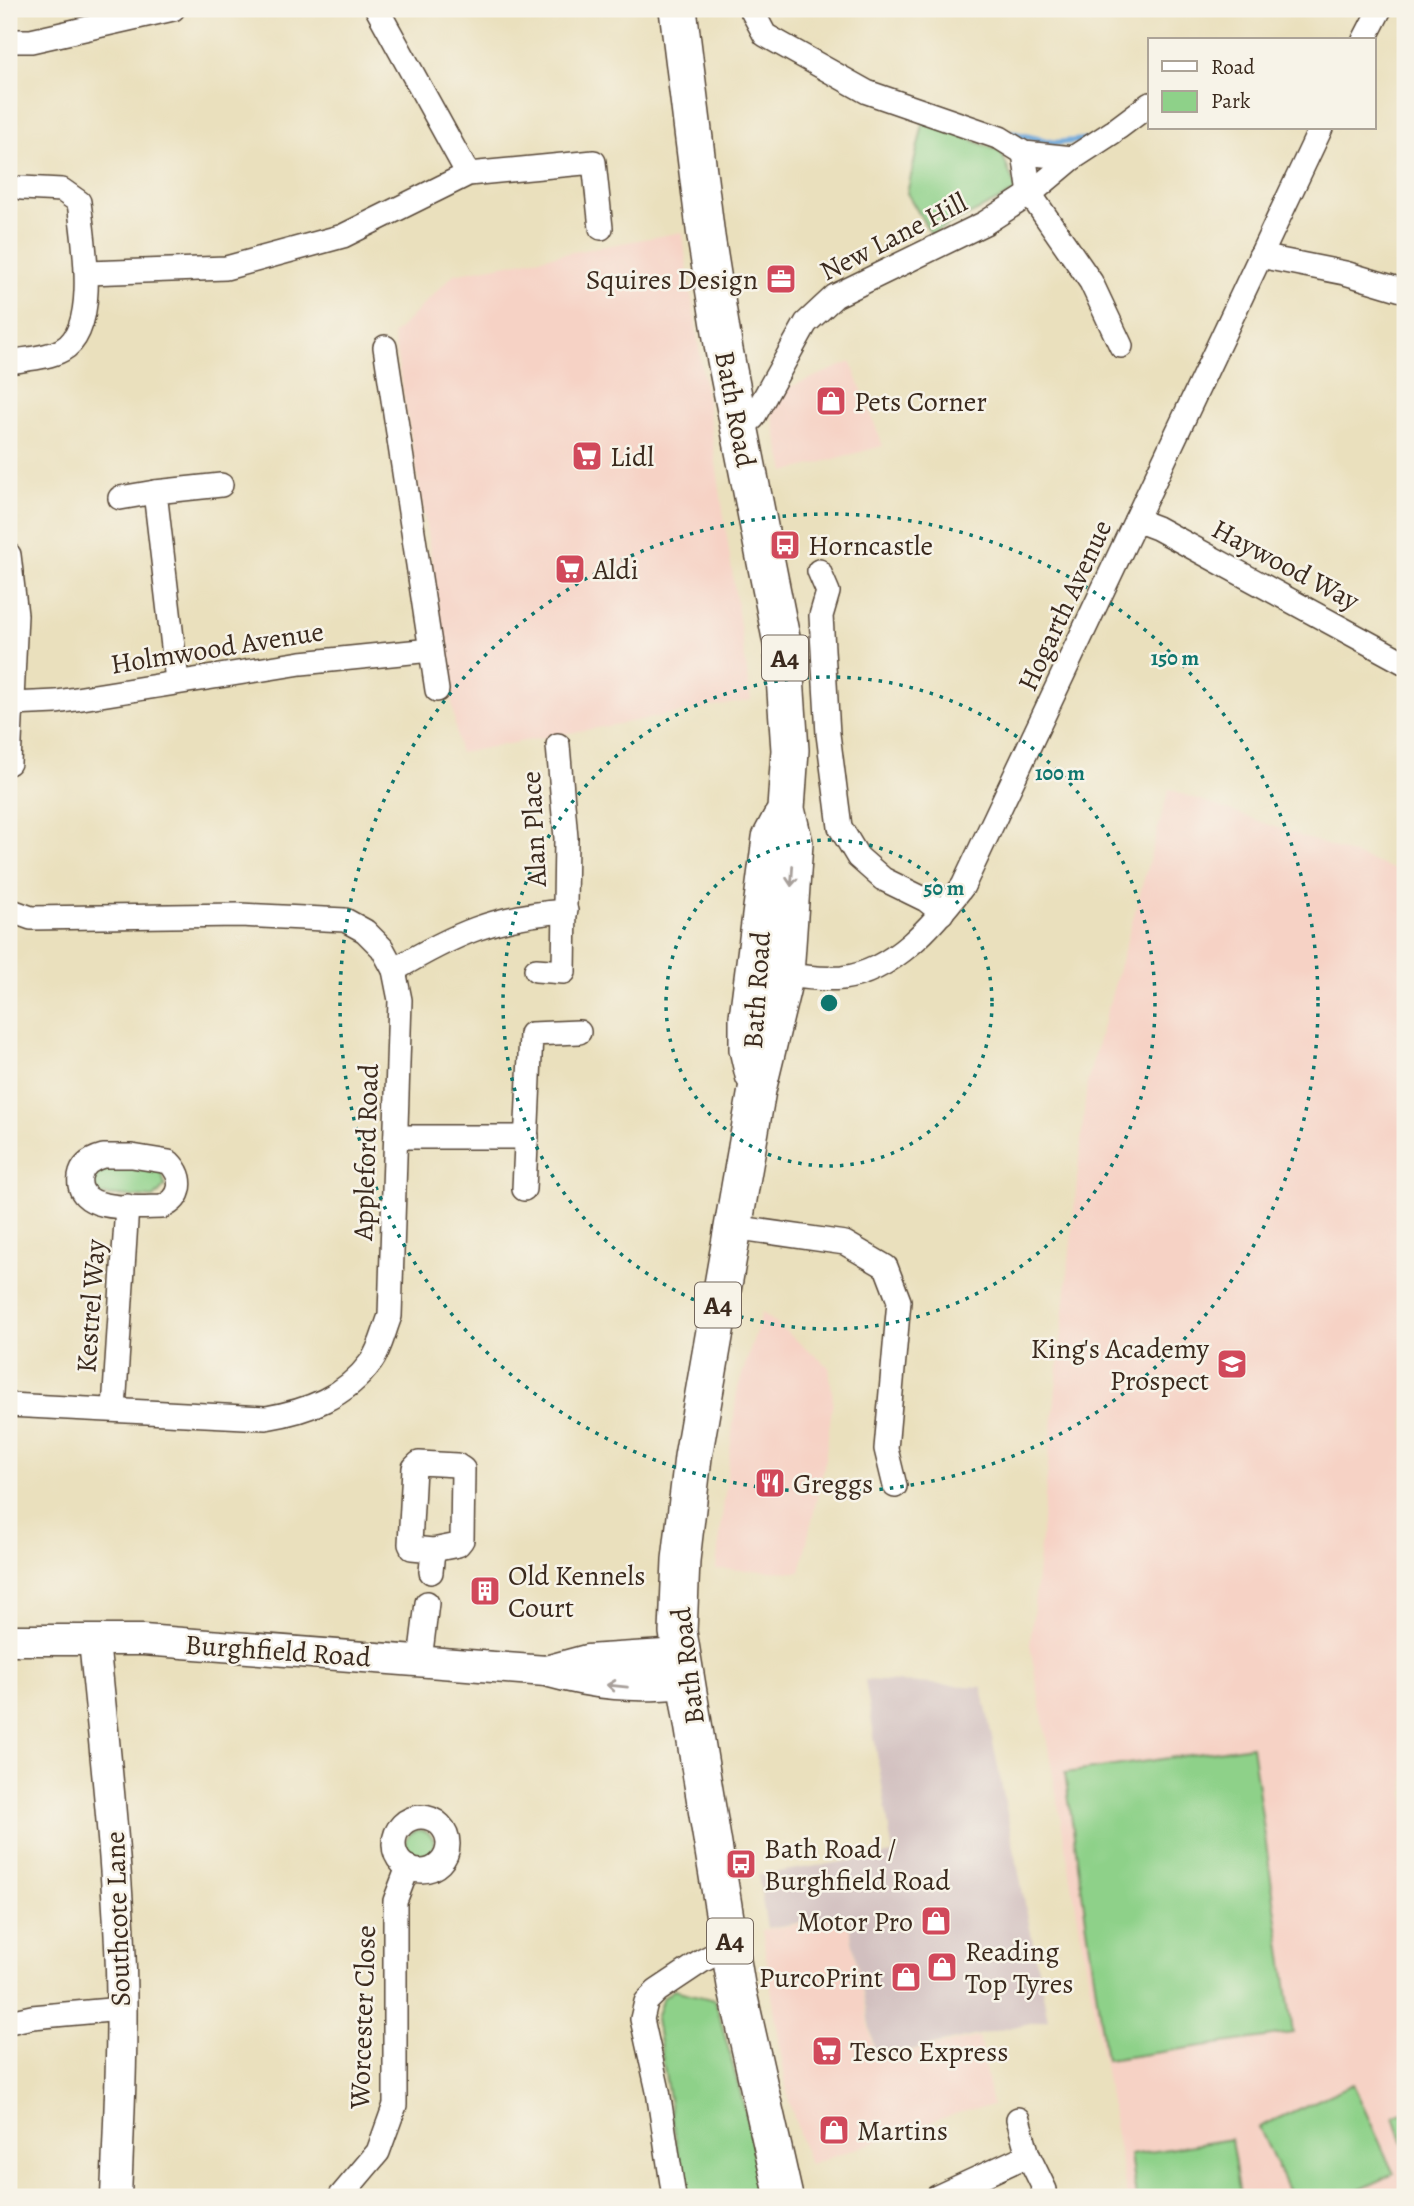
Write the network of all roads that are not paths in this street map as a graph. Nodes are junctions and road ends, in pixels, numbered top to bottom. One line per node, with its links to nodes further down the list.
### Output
1 (173, 9): 7 (street)
2 (377, 9): 12 (street)
3 (678, 9): 22 (main road, Bath Road / A4)
4 (751, 9): 10 (street)
5 (1380, 9): 6 (street)
6 (1365, 38)
7 (9, 41)
8 (1148, 106): 11 (street, New Lane Hill)
9 (1320, 130): 16 (street, Hogarth Avenue)
10 (1024, 153): 11 (street); 14 (street)
11 (1073, 158): 14 (street, New Lane Hill)
12 (468, 174): 15 (street); 17 (street)
13 (22, 188): 17 (street)
14 (1030, 194): 19 (street); 22 (street, New Lane Hill)
15 (601, 228)
16 (1260, 256): 18 (street); 26 (street, Hogarth Avenue)
17 (88, 273): 21 (street)
18 (1405, 291)
19 (1121, 346)
20 (385, 347): 29 (street)
21 (9, 362)
22 (740, 429): 41 (main road, Bath Road / A4)
23 (221, 485): 24 (street)
24 (155, 492): 25 (street); 31 (street)
25 (120, 498)
26 (1136, 520): 30 (street, Haywood Way); 38 (street, Hogarth Avenue)
27 (9, 555): 33 (street)
28 (819, 571): 38 (street)
29 (431, 650): 31 (street, Holmwood Avenue); 32 (street)
30 (1405, 663)
31 (177, 681): 33 (street, Holmwood Avenue)
32 (437, 690)
33 (12, 704): 35 (street)
34 (558, 745): 37 (street, Alan Place)
35 (9, 763)
36 (9, 910): 39 (street, Appleford Road)
37 (566, 911): 39 (street, Alan Place); 40 (street, Alan Place)
38 (942, 913): 41 (street, Hogarth Avenue)
39 (394, 970): 43 (street, Appleford Road)
40 (536, 970)
41 (770, 972): 47 (main road, Bath Road / A4)
42 (579, 1032): 44 (street)
43 (396, 1137): 44 (street); 49 (street, Appleford Road)
44 (527, 1137): 45 (street)
45 (524, 1189)
46 (127, 1206): 49 (street, Kestrel Way)
47 (733, 1227): 50 (street); 55 (main road, Bath Road / A4)
48 (9, 1405): 49 (street, Appleford Road)
49 (114, 1409)
50 (895, 1486)
51 (427, 1603): 54 (street)
52 (9, 1640): 53 (street, Burghfield Road)
53 (94, 1641): 54 (street, Burghfield Road); 58 (street, Southcote Lane)
54 (420, 1660): 55 (street, Burghfield Road)
55 (682, 1668): 57 (main road, Bath Road / A4)
56 (408, 1867): 64 (street, Worcester Close)
57 (716, 1953): 65 (street); 66 (main road, Bath Road / A4)
58 (121, 2009): 59 (street); 63 (street, Southcote Lane)
59 (9, 2022)
60 (1018, 2119): 61 (street)
61 (1028, 2155): 62 (street); 67 (street)
62 (1045, 2190)
63 (116, 2197)
64 (340, 2197)
65 (674, 2197)
66 (784, 2197)
67 (937, 2197)

